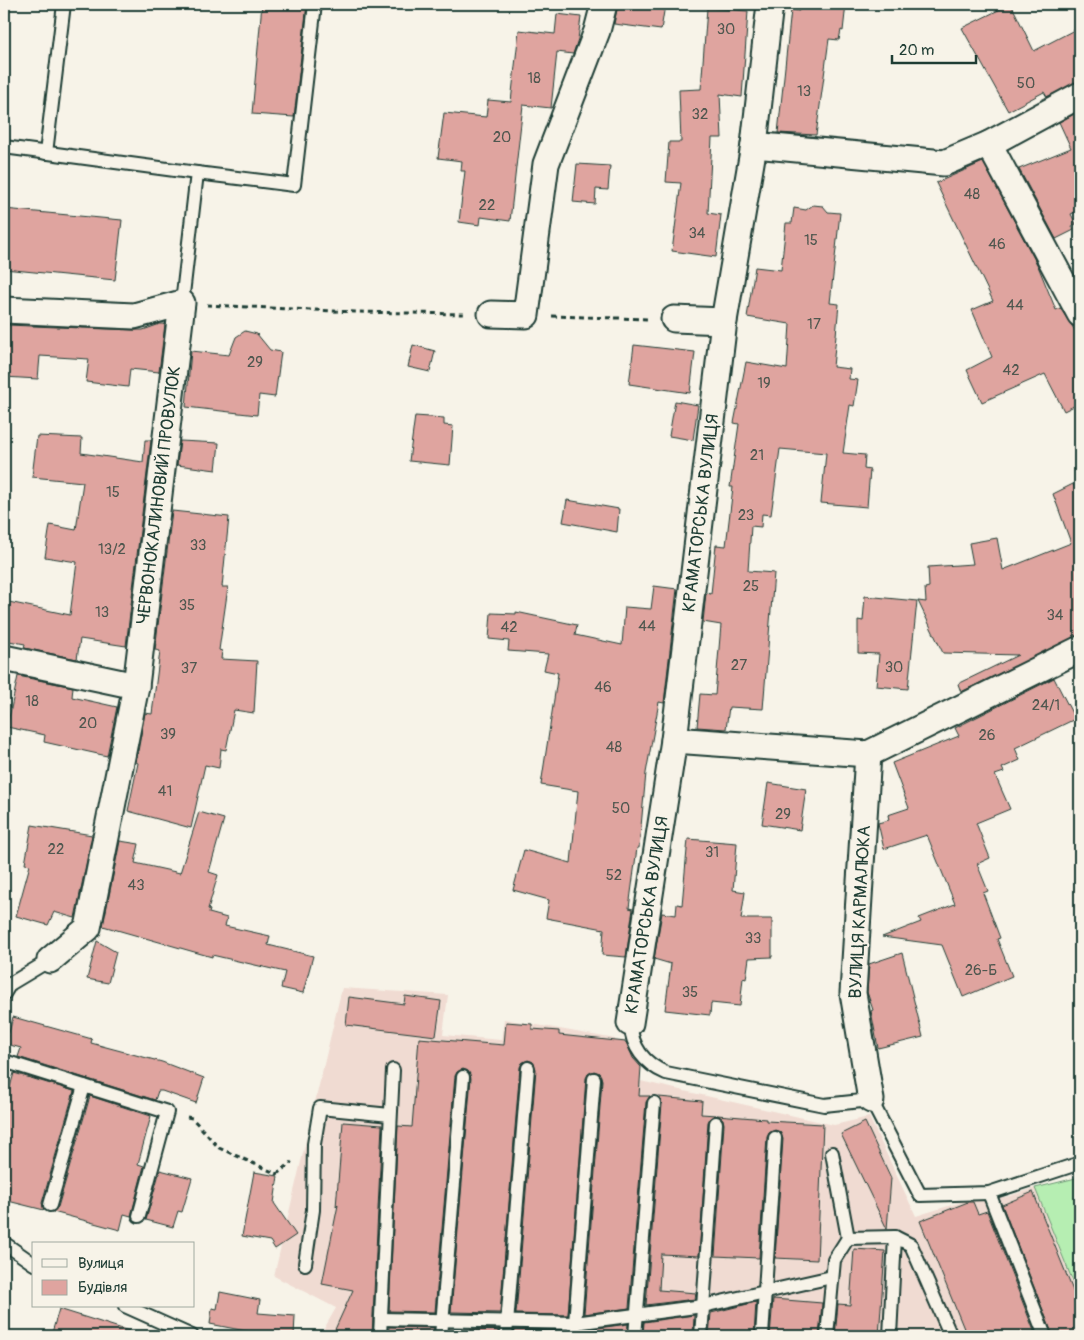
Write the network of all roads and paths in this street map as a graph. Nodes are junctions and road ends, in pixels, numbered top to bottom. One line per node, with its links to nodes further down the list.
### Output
1 (64, 4): 9 (lane)
2 (315, 4): 10 (lane)
3 (604, 4): 15 (street)
4 (770, 4): 7 (street, КРАМАТОРСЬКА ВУЛИЦЯ)
5 (1080, 95): 6 (street)
6 (990, 144): 7 (street); 14 (street)
7 (754, 145): 17 (street, КРАМАТОРСЬКА ВУЛИЦЯ)
8 (4, 147): 9 (lane)
9 (46, 153): 10 (lane)
10 (197, 173): 11 (lane)
11 (182, 303): 12 (street); 13 (path); 20 (street, ЧЕРВОНОКАЛИНОВИЙ ПРОВУЛОК)
12 (4, 310)
13 (491, 314): 15 (street)
14 (1080, 314)
15 (526, 315): 16 (path)
16 (674, 319): 17 (street)
17 (724, 321): 21 (street, КРАМАТОРСЬКА ВУЛИЦЯ)
18 (1080, 649): 22 (street)
19 (4, 658): 20 (street)
20 (136, 686): 23 (street, ЧЕРВОНОКАЛИНОВИЙ ПРОВУЛОК)
21 (674, 740): 22 (street); 25 (street, КРАМАТОРСЬКА ВУЛИЦЯ)
22 (868, 754): 32 (street, ВУЛИЦЯ КАРМАЛЮКА)
23 (50, 960): 24 (lane, ЧЕРВОНОКАЛИНОВИЙ ПРОВУЛОК)
24 (4, 994)
25 (630, 1023): 32 (lane)
26 (4, 1061): 31 (lane)
27 (528, 1068): 56 (lane)
28 (393, 1070): 35 (lane)
29 (463, 1077): 55 (lane)
30 (594, 1079): 57 (lane)
31 (84, 1086): 34 (lane); 42 (lane)
32 (871, 1100): 41 (lane)
33 (654, 1103): 53 (lane)
34 (167, 1112): 38 (path); 43 (lane)
35 (390, 1115): 38 (lane); 54 (lane)
36 (716, 1123): 51 (lane)
37 (775, 1138): 50 (lane)
38 (314, 1144): 48 (lane)
39 (832, 1153): 45 (lane)
40 (1080, 1163): 41 (lane)
41 (989, 1193): 69 (lane)
42 (50, 1205)
43 (139, 1216)
44 (896, 1237): 45 (lane); 67 (lane); 68 (lane)
45 (848, 1238): 49 (lane)
46 (4, 1243): 47 (lane)
47 (32, 1263)
48 (305, 1264)
49 (832, 1277): 50 (lane); 66 (lane)
50 (765, 1293): 51 (lane); 65 (lane)
51 (703, 1306): 53 (lane); 64 (lane)
52 (129, 1308): 58 (lane)
53 (637, 1316): 57 (lane); 63 (lane)
54 (382, 1319): 55 (lane); 59 (lane)
55 (442, 1321): 56 (lane); 60 (lane)
56 (507, 1322): 57 (lane); 61 (lane)
57 (575, 1323): 62 (lane)
58 (192, 1336)
59 (380, 1336)
60 (441, 1336)
61 (506, 1336)
62 (574, 1336)
63 (635, 1336)
64 (701, 1336)
65 (762, 1336)
66 (828, 1336)
67 (890, 1336)
68 (951, 1336)
69 (1045, 1336)

